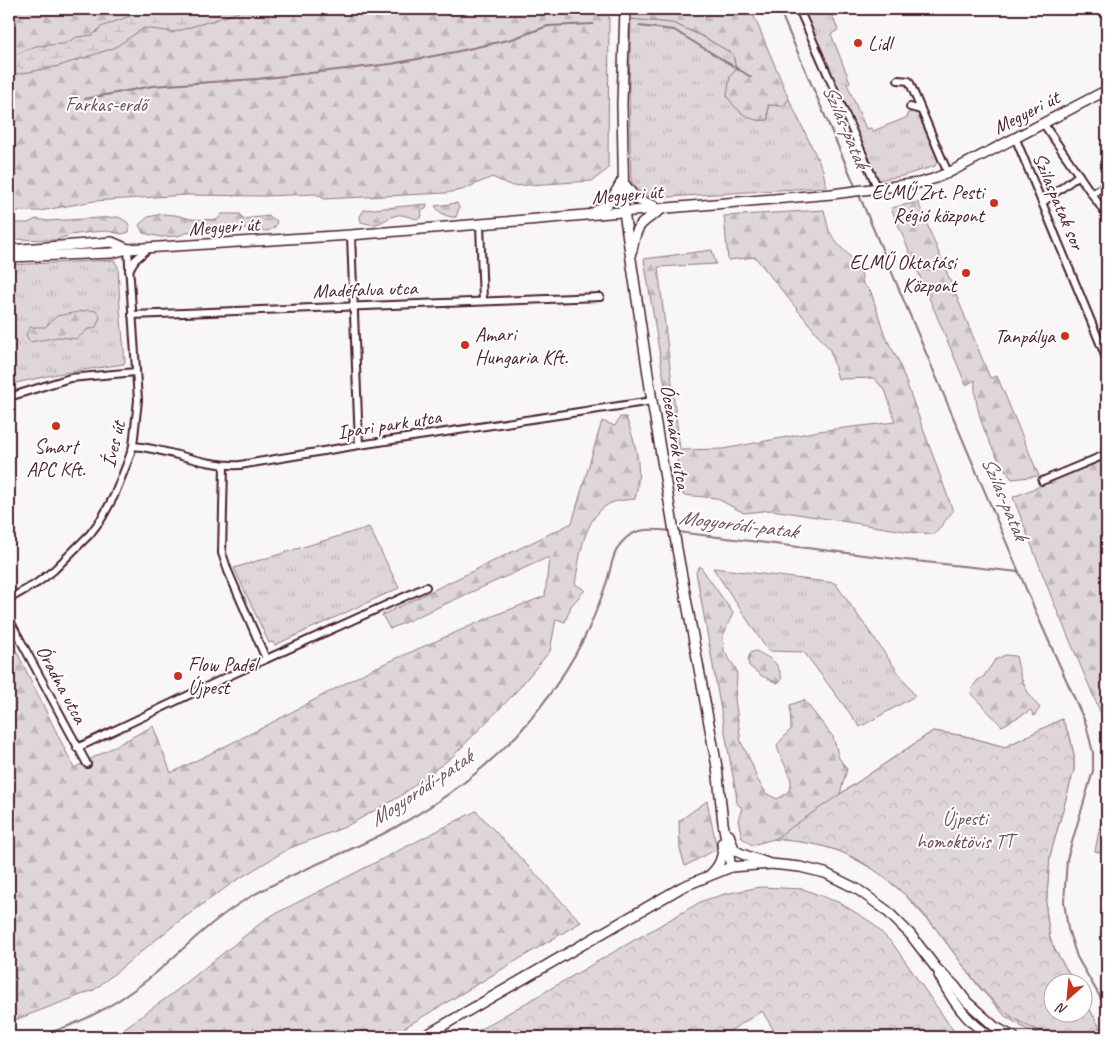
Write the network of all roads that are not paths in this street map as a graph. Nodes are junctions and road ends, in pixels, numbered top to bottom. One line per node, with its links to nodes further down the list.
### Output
1 (625, 9): 11 (main road, Óceánárok utca)
2 (799, 9): 13 (street)
3 (898, 80): 6 (street)
4 (1107, 90): 7 (main road, Megyeri út)
5 (910, 107): 6 (street)
6 (921, 110): 9 (street)
7 (1043, 123): 8 (main road, Megyeri út); 10 (street, Szilaspatak sor)
8 (1015, 137): 9 (main road, Megyeri út); 15 (street, Szilaspatak sor)
9 (948, 173): 13 (main road, Megyeri út)
10 (1079, 175): 14 (street, Szilaspatak sor); 15 (street)
11 (622, 181): 16 (main road); 17 (main road, Óceánárok utca); 18 (main road)
12 (1107, 184): 14 (street)
13 (874, 189): 16 (main road, Megyeri út)
14 (1092, 194): 19 (street, Szilaspatak sor)
15 (1043, 202): 32 (street, Szilaspatak sor)
16 (664, 208): 17 (main road, Megyeri út); 26 (main road)
17 (624, 212): 18 (main road, Megyeri út); 26 (main road, Óceánárok utca)
18 (584, 215): 20 (main road, Megyeri út)
19 (1107, 216)
20 (480, 225): 21 (main road, Megyeri út); 29 (street)
21 (351, 235): 22 (main road, Megyeri út); 30 (street)
22 (149, 248): 23 (main road, Megyeri út); 27 (street)
23 (128, 249): 24 (main road, Megyeri út); 25 (main road, Megyeri út); 27 (street, Íves út)
24 (9, 250)
25 (9, 257)
26 (631, 258): 35 (main road, Óceánárok utca)
27 (129, 272): 31 (street, Íves út)
28 (600, 297): 29 (street, Madéfalva utca)
29 (484, 301): 30 (street, Madéfalva utca)
30 (354, 306): 31 (street, Madéfalva utca); 36 (street)
31 (132, 314): 33 (street, Íves út)
32 (1107, 360)
33 (136, 372): 34 (street); 37 (street, Íves út)
34 (9, 397)
35 (652, 401): 36 (street, Ipari park utca); 47 (main road, Óceánárok utca)
36 (359, 445): 39 (street, Ipari park utca)
37 (133, 446): 39 (street, Ipari park utca); 42 (street, Íves út)
38 (1107, 454): 40 (street)
39 (224, 466): 44 (street)
40 (1042, 481)
41 (426, 587): 44 (street)
42 (9, 599)
43 (9, 619): 45 (street, Óradna utca)
44 (266, 659): 45 (street)
45 (77, 748): 46 (street, Óradna utca)
46 (87, 764)
47 (723, 823): 48 (main road); 49 (main road, Óceánárok utca); 50 (main road)
48 (772, 864): 49 (main road); 51 (main road)
49 (731, 868): 50 (main road)
50 (710, 875): 52 (main road)
51 (936, 968): 53 (main road); 54 (main road)
52 (423, 1037)
53 (990, 1037)
54 (1014, 1037)

